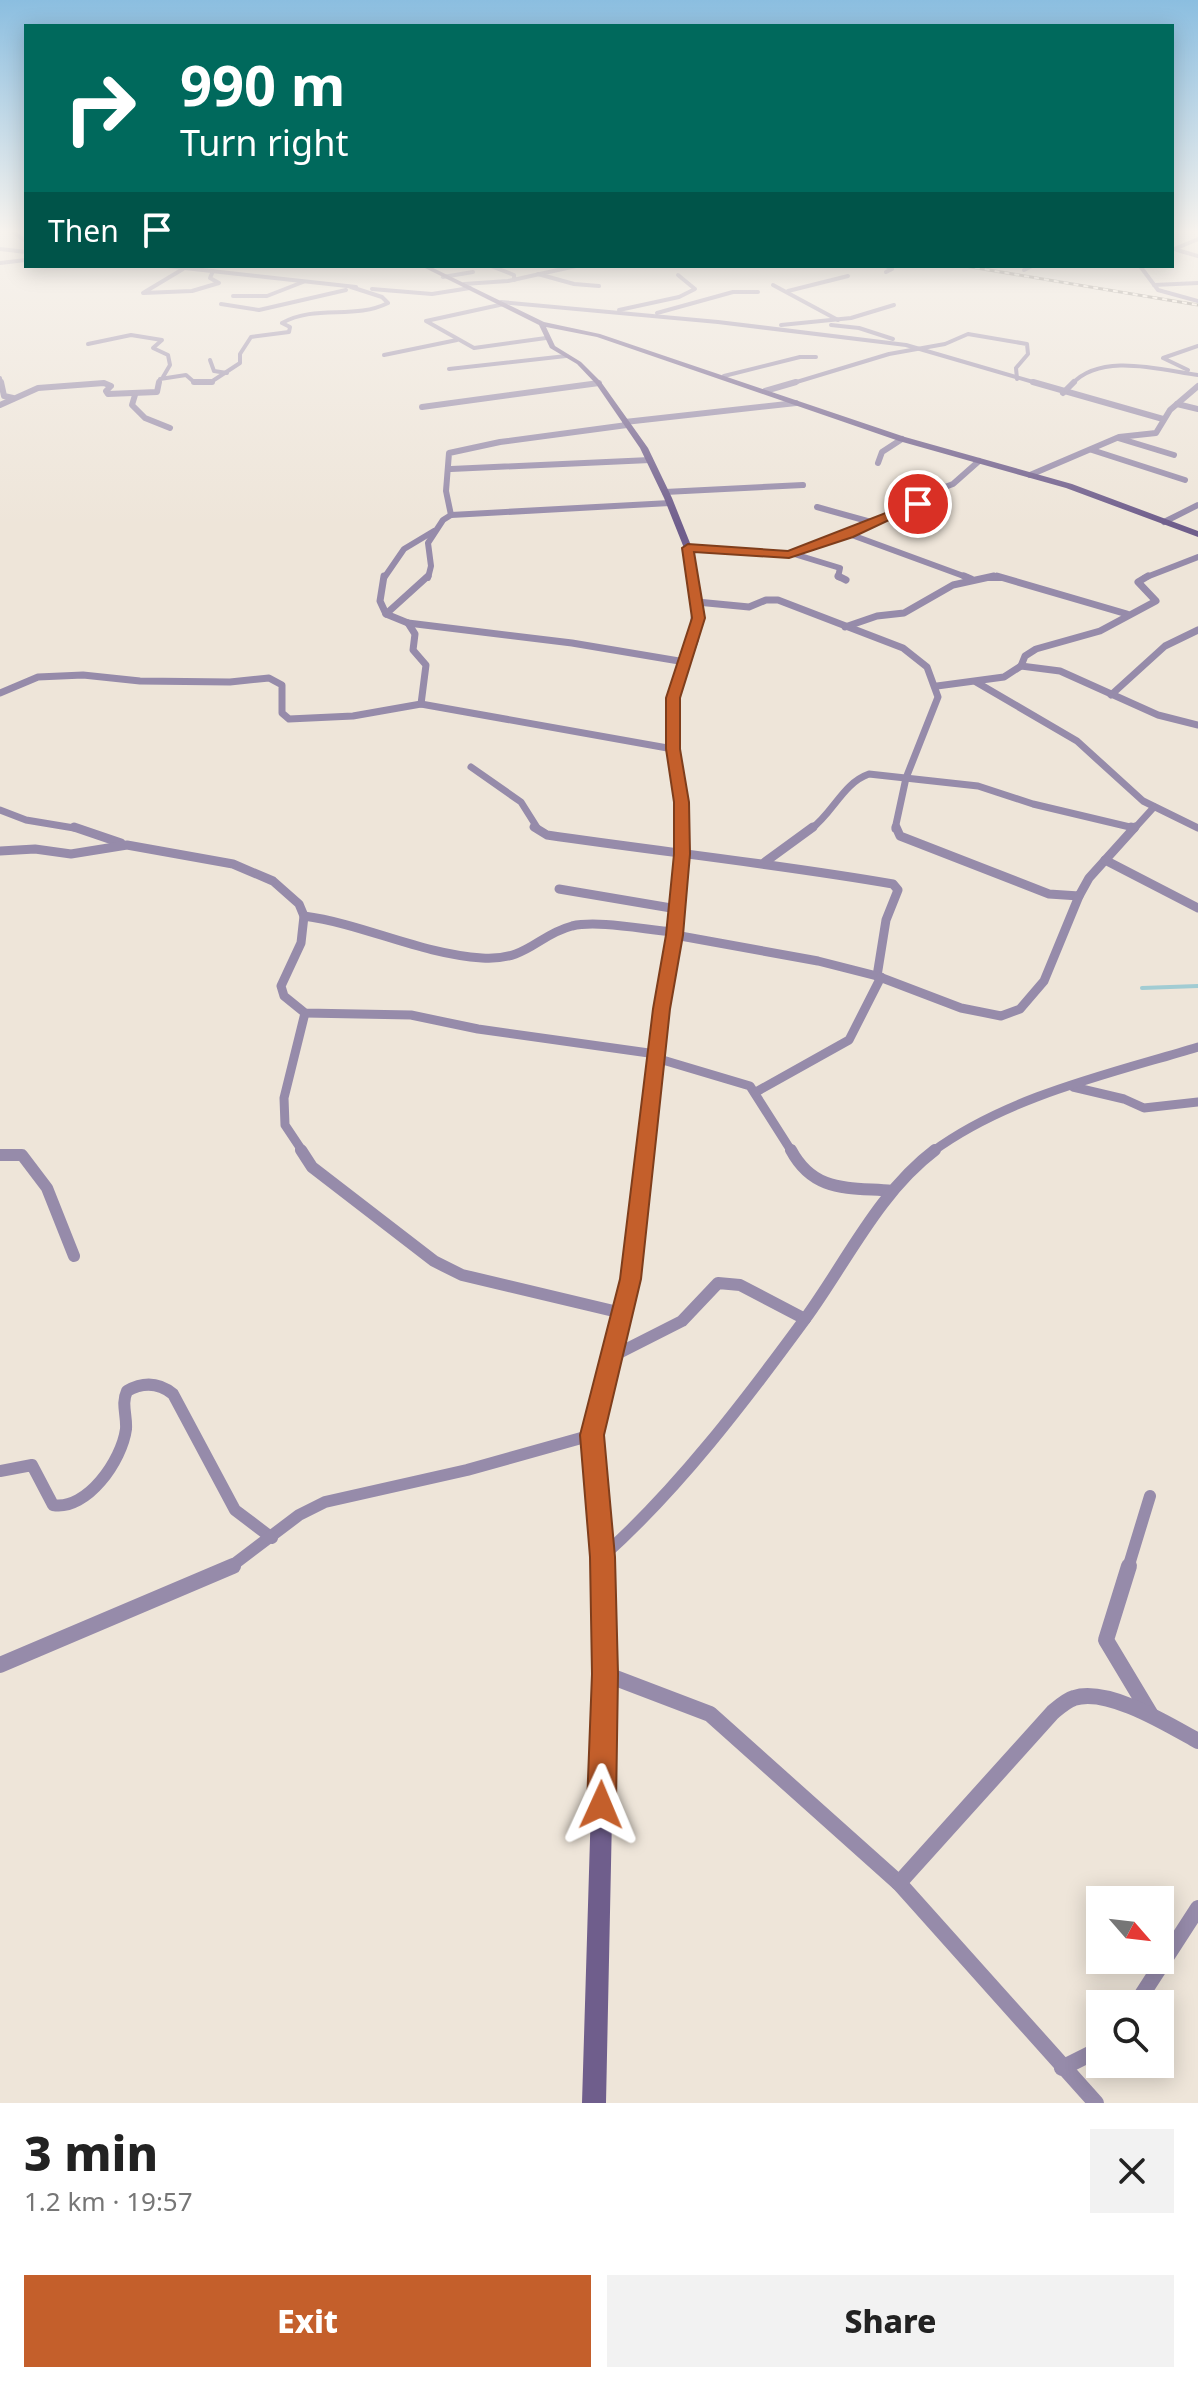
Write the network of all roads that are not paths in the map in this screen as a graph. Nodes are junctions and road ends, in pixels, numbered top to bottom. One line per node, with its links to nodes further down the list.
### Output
1 (290, 329): 17 (street)
2 (439, 329): 7 (street)
3 (541, 329): 6 (main road)
4 (776, 329): 9 (street)
5 (862, 329): 9 (street)
6 (544, 331): 7 (street); 13 (main road); 19 (main road)
7 (457, 340): 12 (street)
8 (88, 344): 20 (street)
9 (906, 345): 11 (street)
10 (1198, 346): 18 (street)
11 (924, 349): 22 (street); 22 (street); 25 (street)
12 (384, 355)
13 (566, 356): 16 (street); 23 (main road)
14 (816, 357): 19 (street)
15 (210, 360): 17 (street)
16 (449, 369)
17 (227, 373): 20 (street)
18 (1197, 375): 26 (street)
19 (724, 376): 25 (main road)
20 (163, 377): 27 (street)
21 (0, 378): 28 (street)
22 (1017, 379): 26 (street)
23 (599, 383): 32 (street); 35 (main road)
24 (1198, 386): 30 (street)
25 (765, 391): 29 (main road)
26 (1063, 393): 34 (street)
27 (135, 395): 28 (street); 36 (street)
28 (13, 398): 31 (street)
29 (796, 403): 35 (street); 38 (main road)
30 (1177, 404): 33 (street); 34 (street)
31 (0, 405)
32 (422, 407)
33 (1198, 409)
34 (1163, 419): 37 (street)
35 (626, 424): 41 (main road); 44 (street)
36 (170, 428)
37 (1116, 438): 39 (street); 40 (street)
38 (902, 439): 42 (main road); 43 (street)
39 (1092, 450): 45 (street); 46 (street)
40 (1174, 455)
41 (650, 460): 44 (street); 48 (main road)
42 (979, 461): 45 (main road); 52 (street)
43 (878, 463)
44 (451, 469): 51 (street)
45 (1030, 475): 53 (main road)
46 (1185, 480)
47 (803, 485): 48 (street)
48 (668, 498): 51 (street); 57 (main road)
49 (1198, 505): 53 (street)
50 (817, 507): 52 (street)
51 (451, 515): 54 (street)
52 (871, 522): 55 (street)
53 (1164, 522): 56 (main road)
54 (434, 531): 63 (street); 63 (street)
55 (849, 534): 58 (street); 61 (street)
56 (1198, 534)
57 (688, 548): 58 (street); 62 (main road)
58 (794, 554): 60 (street)
59 (1198, 557): 64 (street)
60 (846, 580)
61 (973, 580): 64 (street); 66 (street)
62 (697, 602): 66 (street); 68 (main road)
63 (386, 614): 65 (street)
64 (1127, 614): 69 (street)
65 (408, 623): 68 (street); 74 (street)
66 (845, 627): 71 (street)
67 (1198, 630): 73 (street)
68 (685, 662): 76 (main road)
69 (1021, 666): 70 (street); 73 (street)
70 (976, 682): 71 (street); 79 (street)
71 (937, 686): 78 (street)
72 (0, 693): 74 (street)
73 (1111, 695): 75 (street)
74 (421, 704): 76 (street)
75 (1198, 725)
76 (673, 749): 85 (main road)
77 (471, 767): 85 (street)
78 (906, 778): 81 (street); 87 (street); 89 (street)
79 (1154, 807): 81 (street); 82 (street)
80 (0, 810): 83 (street)
81 (1134, 828): 86 (street)
82 (1198, 828)
83 (127, 845): 84 (street); 92 (street)
84 (0, 851)
85 (682, 854): 87 (street); 91 (main road)
86 (1105, 860): 89 (street); 90 (street)
87 (765, 862): 94 (street)
88 (559, 889): 91 (street)
89 (1079, 896): 94 (street)
90 (1198, 908)
91 (677, 909): 93 (main road)
92 (304, 916): 93 (street); 95 (street)
93 (675, 934): 94 (street); 97 (main road)
94 (879, 977): 99 (street)
95 (305, 1013): 97 (street); 104 (street)
96 (1198, 1047): 98 (street)
97 (656, 1056): 99 (street); 104 (main road)
98 (1071, 1086): 100 (street); 102 (street)
99 (756, 1092): 102 (street)
100 (1198, 1102)
101 (0, 1155): 103 (street)
102 (892, 1191): 105 (street)
103 (74, 1256)
104 (622, 1313): 106 (main road)
105 (805, 1319): 106 (street); 111 (street)
106 (609, 1358): 107 (main road)
107 (592, 1435): 110 (street); 111 (main road)
108 (0, 1471): 110 (street)
109 (1150, 1496): 114 (street)
110 (272, 1538): 112 (street)
111 (602, 1557): 113 (main road)
112 (0, 1665)
113 (605, 1674): 116 (street); 121 (main road)
114 (1151, 1715): 115 (street); 116 (street)
115 (1198, 1741)
116 (899, 1883): 120 (street)
117 (1198, 1908): 118 (street)
118 (1145, 1990)
119 (1086, 2056): 120 (street)
120 (1062, 2068): 122 (street)
121 (594, 2103)
122 (1096, 2103)

